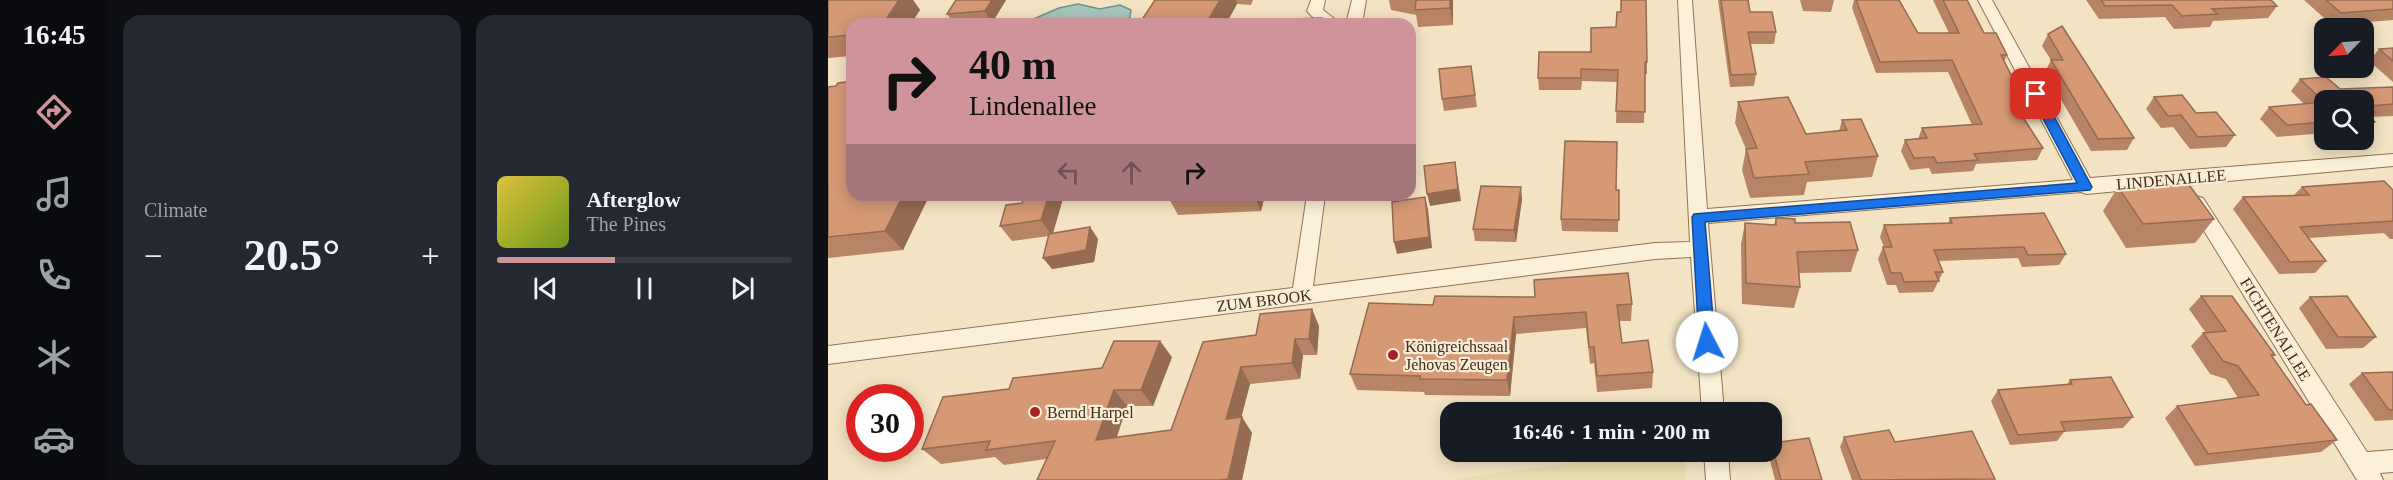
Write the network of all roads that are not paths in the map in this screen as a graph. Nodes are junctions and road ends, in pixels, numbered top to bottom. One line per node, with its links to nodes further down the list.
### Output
1 (1318, 0): 5 (street)
2 (1359, 0): 6 (street)
3 (1685, 0): 11 (street)
4 (1985, 0): 9 (street)
5 (1325, 18)
6 (1355, 18)
7 (2393, 160): 8 (street, LINDENALLEE)
8 (2180, 178): 9 (street, LINDENALLEE); 18 (street, FICHTENALLEE)
9 (2086, 187): 11 (street, LINDENALLEE)
10 (1315, 201): 13 (street)
11 (1698, 217): 12 (street)
12 (1700, 249): 13 (street, ZUM BROOK); 15 (street)
13 (1302, 295): 14 (street, ZUM BROOK)
14 (828, 355)
15 (1712, 402)
16 (2393, 461): 18 (street)
17 (1717, 462): 19 (street)
18 (2366, 472)
19 (1718, 480)

